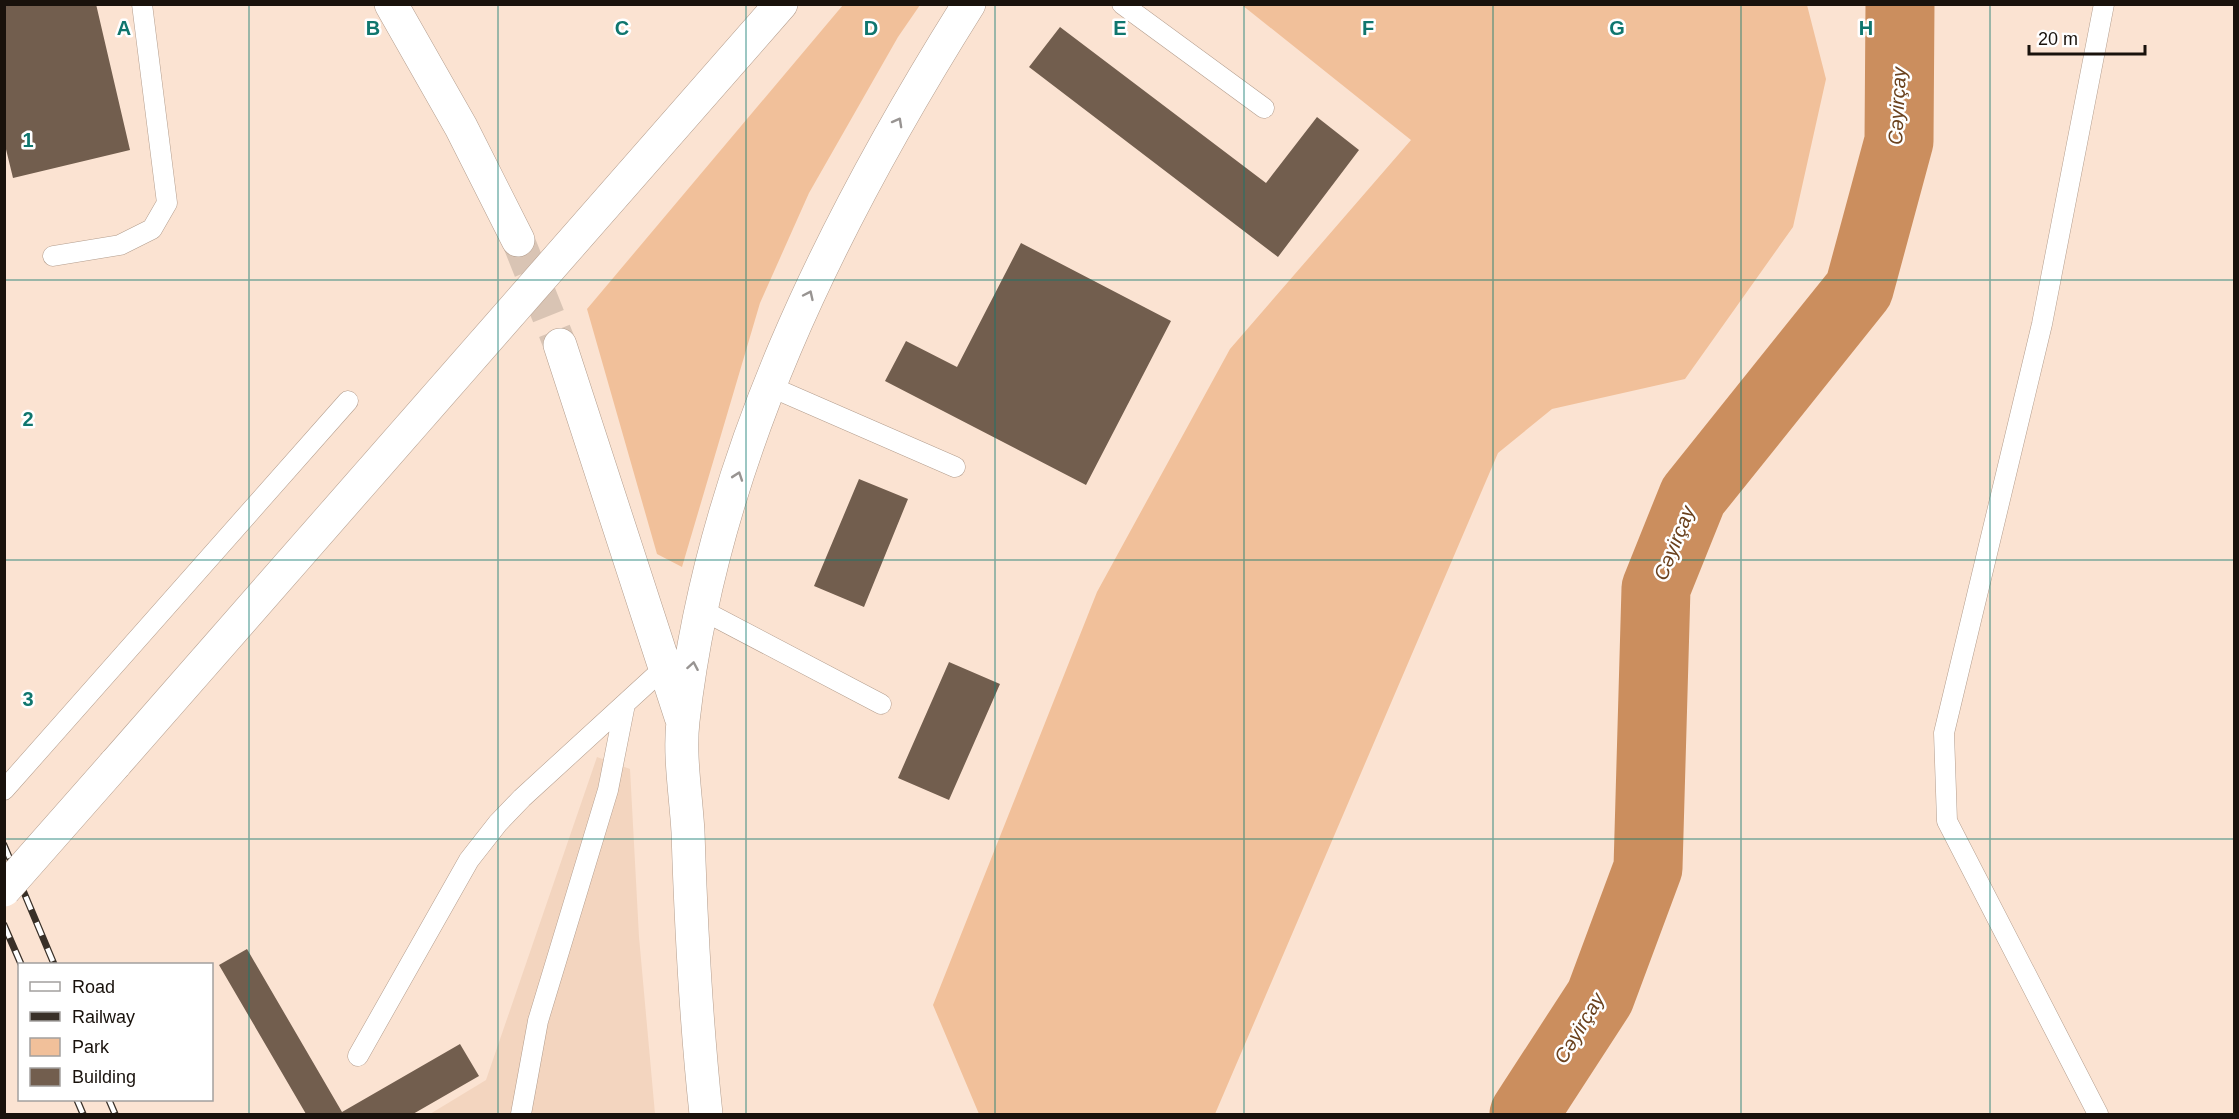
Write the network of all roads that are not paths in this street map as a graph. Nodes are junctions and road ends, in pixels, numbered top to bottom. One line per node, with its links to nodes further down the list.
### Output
1 (142, 4): 9 (lane)
2 (391, 4): 8 (main road)
3 (781, 4): 20 (main road, bridge)
4 (969, 4): 11 (main road, one-way to 4)
5 (1122, 4): 7 (lane)
6 (2104, 4): 24 (lane)
7 (1264, 108)
8 (518, 240)
9 (53, 256)
10 (560, 345): 15 (main road)
11 (769, 386): 13 (lane); 14 (main road, one-way to 11)
12 (348, 401): 19 (lane)
13 (955, 467)
14 (702, 610): 17 (lane); 18 (main road, one-way to 14)
15 (664, 667): 16 (lane); 18 (main road)
16 (625, 704): 21 (lane); 22 (lane)
17 (881, 704)
18 (683, 723): 23 (main road)
19 (4, 790)
20 (4, 890)
21 (358, 1056)
22 (521, 1114)
23 (706, 1114)
24 (2098, 1114)

